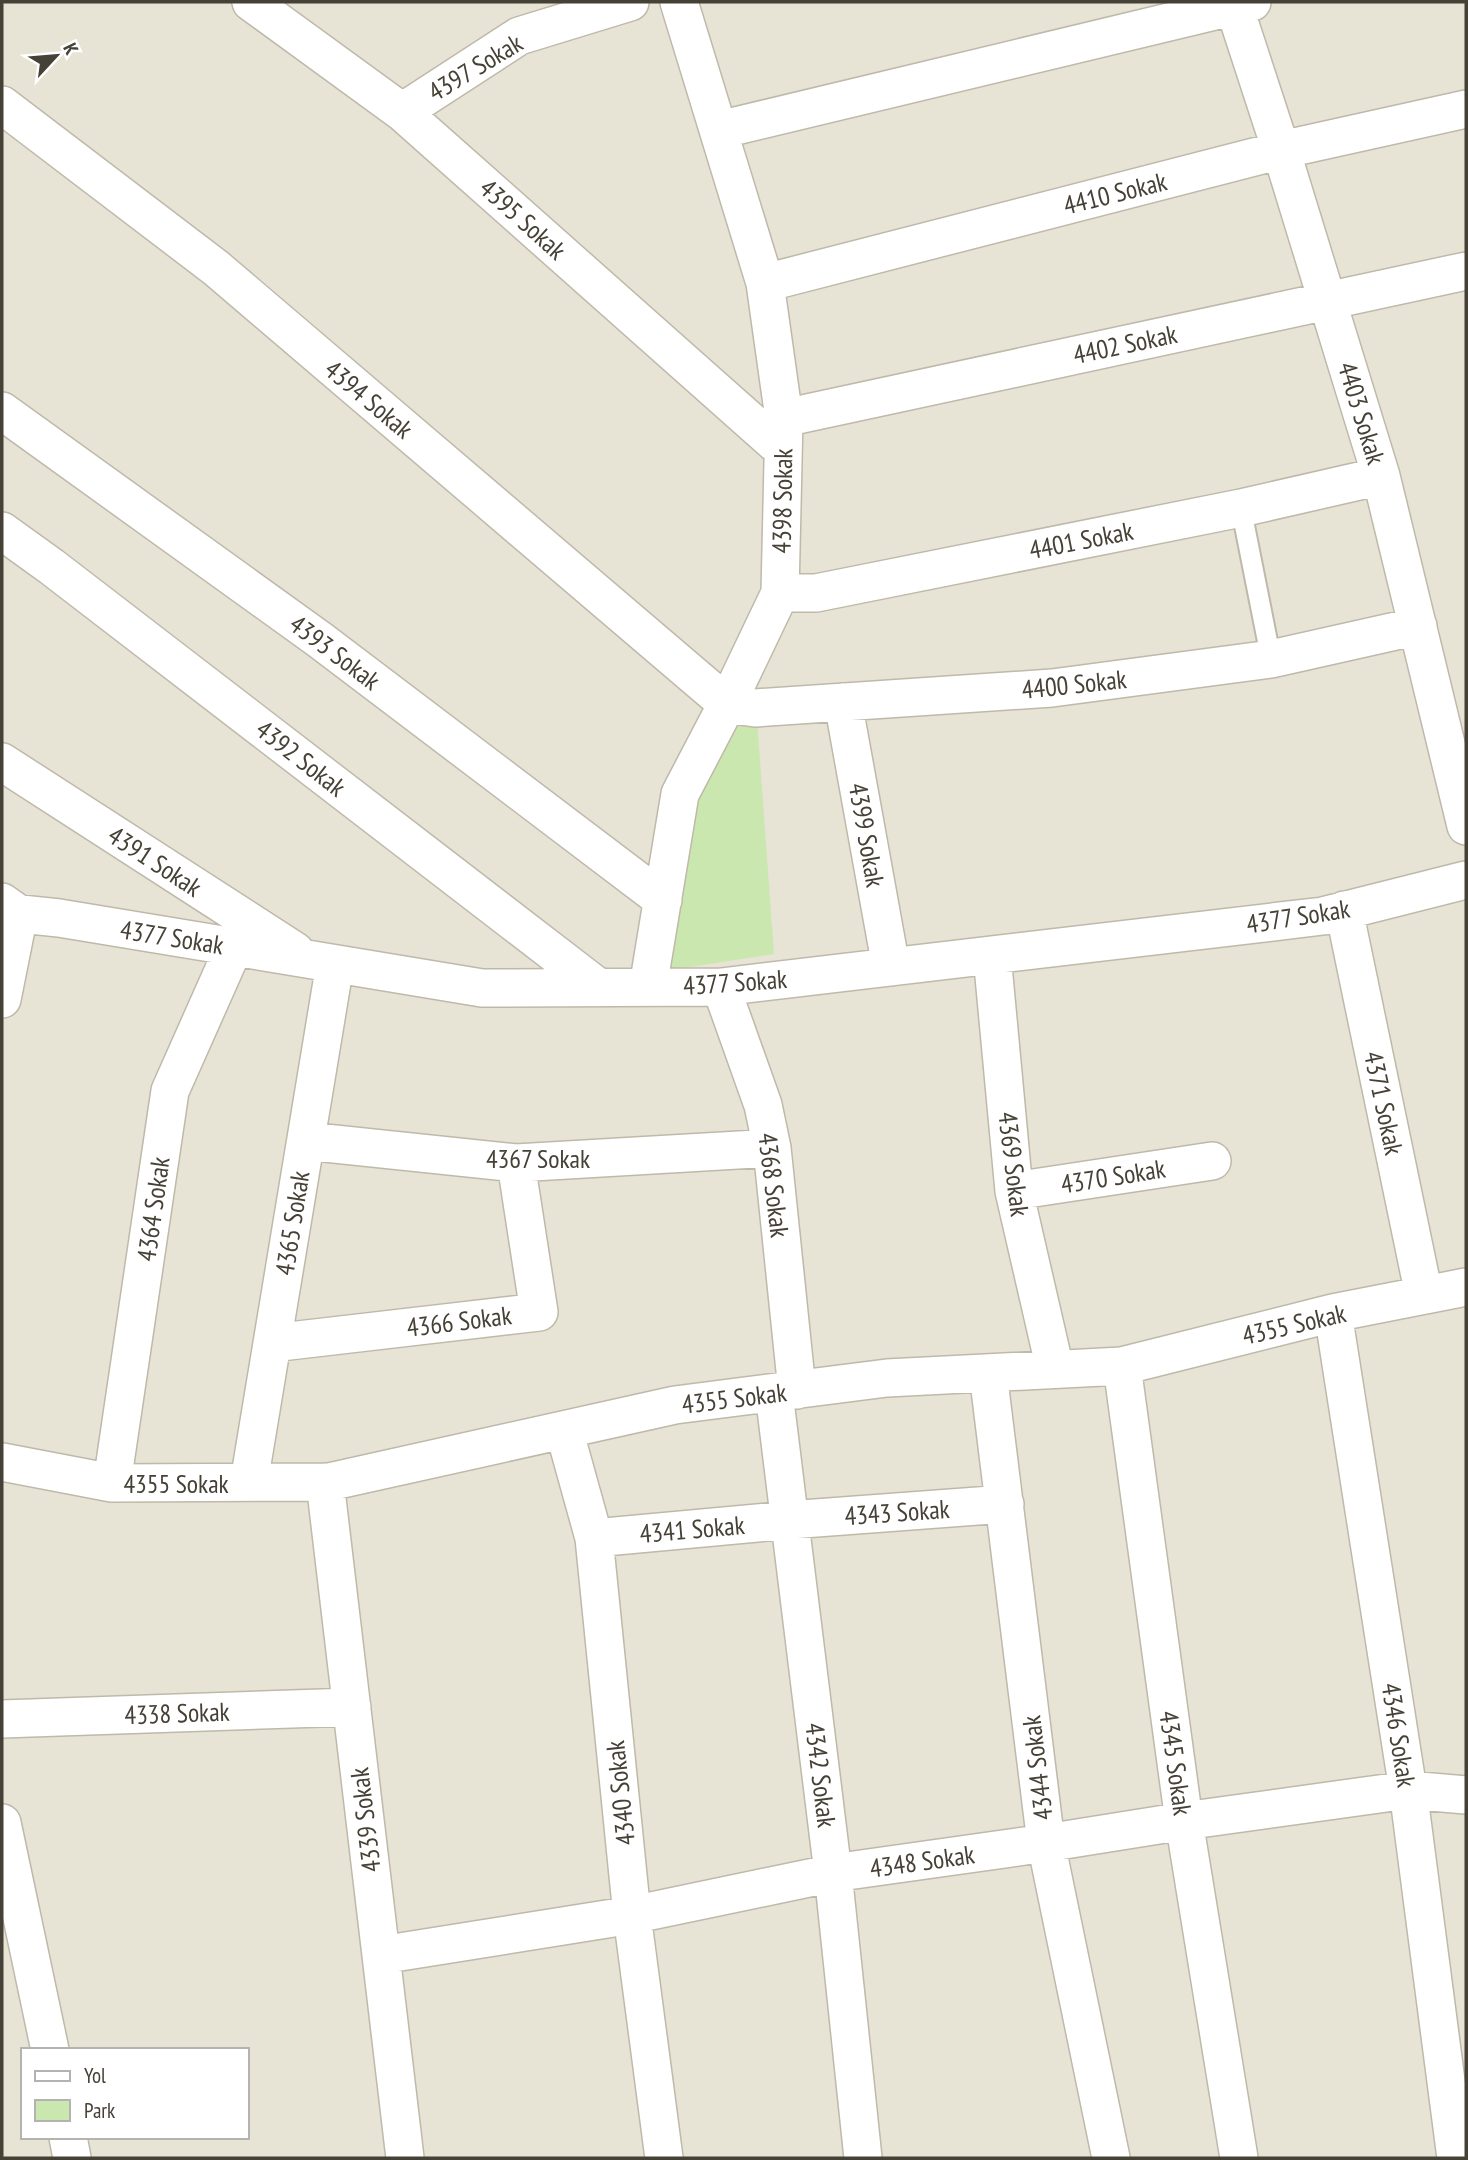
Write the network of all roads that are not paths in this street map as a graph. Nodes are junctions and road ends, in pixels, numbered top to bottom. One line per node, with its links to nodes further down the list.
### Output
1 (251, 2): 7 (street, 4395 Sokak)
2 (630, 2): 7 (street, 4397 Sokak)
3 (679, 2): 8 (street, 4398 Sokak)
4 (1243, 4): 8 (street); 9 (street, 4403 Sokak)
5 (2, 105): 22 (street, 4394 Sokak)
6 (1466, 109): 9 (street, 4410 Sokak)
7 (402, 112): 14 (street, 4395 Sokak)
8 (719, 130): 11 (street, 4398 Sokak)
9 (1281, 150): 11 (street, 4410 Sokak); 12 (street, 4403 Sokak)
10 (1466, 271): 12 (street, 4402 Sokak)
11 (765, 283): 14 (street, 4398 Sokak)
12 (1327, 300): 14 (street, 4402 Sokak); 15 (street, 4403 Sokak)
13 (2, 411): 26 (street, 4393 Sokak)
14 (783, 434): 18 (street, 4398 Sokak)
15 (1381, 476): 16 (street, 4401 Sokak); 19 (street, 4403 Sokak)
16 (1241, 508): 18 (street, 4401 Sokak); 20 (lane)
17 (2, 531): 33 (street, 4392 Sokak)
18 (780, 593): 22 (street, 4398 Sokak)
19 (1418, 626): 20 (street, 4400 Sokak); 24 (street, 4403 Sokak)
20 (1271, 659): 21 (street, 4400 Sokak)
21 (843, 702): 22 (street, 4400 Sokak); 32 (street, 4399 Sokak)
22 (727, 704): 26 (street, 4398 Sokak)
23 (2, 762): 31 (street, 4391 Sokak)
24 (1466, 826)
25 (1466, 880): 28 (street, 4377 Sokak)
26 (663, 900): 35 (street, 4398 Sokak)
27 (7, 909): 29 (street, 4377 Sokak); 36 (street)
28 (1344, 910): 30 (street, 4377 Sokak); 43 (street, 4371 Sokak)
29 (234, 947): 31 (street, 4377 Sokak); 54 (street, 4364 Sokak)
30 (992, 955): 32 (street, 4377 Sokak); 41 (street, 4369 Sokak)
31 (322, 962): 33 (street, 4377 Sokak); 37 (street, 4365 Sokak)
32 (891, 967): 34 (street, 4377 Sokak)
33 (598, 987): 35 (street, 4377 Sokak)
34 (721, 987): 35 (street, 4377 Sokak); 38 (street, 4368 Sokak)
35 (648, 988)
36 (2, 999)
37 (306, 1141): 40 (street, 4367 Sokak); 45 (street, 4365 Sokak)
38 (772, 1148): 40 (street, 4367 Sokak); 49 (street, 4368 Sokak)
39 (1212, 1161): 41 (street, 4370 Sokak)
40 (516, 1163): 45 (street, 4366 Sokak)
41 (1014, 1191): 47 (street, 4369 Sokak)
42 (1466, 1287): 43 (street, 4355 Sokak)
43 (1424, 1295): 44 (street, 4355 Sokak)
44 (1333, 1313): 46 (street, 4355 Sokak); 60 (street, 4346 Sokak)
45 (272, 1343): 52 (street, 4365 Sokak)
46 (1122, 1366): 47 (street, 4355 Sokak); 62 (street, 4345 Sokak)
47 (1055, 1369): 48 (street, 4355 Sokak)
48 (988, 1373): 49 (street, 4355 Sokak); 55 (street, 4344 Sokak)
49 (786, 1391): 50 (street, 4355 Sokak); 56 (street, 4342 Sokak)
50 (564, 1430): 53 (street, 4355 Sokak); 57 (street, 4340 Sokak)
51 (2, 1462): 54 (street, 4355 Sokak)
52 (249, 1482): 53 (street, 4355 Sokak); 54 (street, 4355 Sokak)
53 (325, 1482): 58 (street, 4339 Sokak)
54 (113, 1483)
55 (1005, 1504): 56 (street, 4343 Sokak); 64 (street, 4344 Sokak)
56 (789, 1520): 57 (street, 4341 Sokak); 65 (street, 4342 Sokak)
57 (594, 1538): 66 (street, 4340 Sokak)
58 (352, 1707): 59 (street, 4338 Sokak); 67 (street, 4339 Sokak)
59 (2, 1719)
60 (1408, 1790): 61 (street, 4348 Sokak); 62 (street, 4348 Sokak); 76 (street, 4346 Sokak)
61 (1466, 1795)
62 (1184, 1821): 64 (street, 4348 Sokak); 75 (street, 4345 Sokak)
63 (2, 1823): 68 (street)
64 (1046, 1843): 65 (street, 4348 Sokak); 74 (street, 4344 Sokak)
65 (833, 1873): 66 (street, 4348 Sokak); 73 (street, 4342 Sokak)
66 (632, 1915): 67 (street, 4348 Sokak); 72 (street, 4340 Sokak)
67 (381, 1955): 71 (street, 4339 Sokak)
68 (50, 2048)
69 (68, 2139): 70 (street)
70 (72, 2158)
71 (405, 2158)
72 (664, 2158)
73 (863, 2158)
74 (1111, 2158)
75 (1238, 2158)
76 (1456, 2158)

